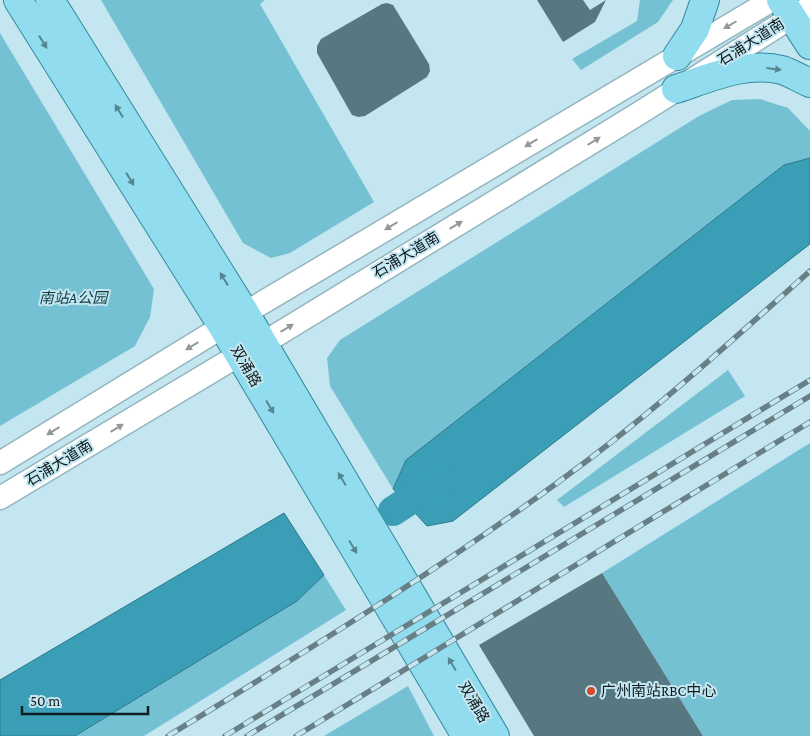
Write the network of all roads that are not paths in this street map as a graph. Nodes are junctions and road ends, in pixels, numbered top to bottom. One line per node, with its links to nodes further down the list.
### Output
1 (18, 0): 11 (main road, 双涌路, one-way to 11)
2 (50, 0): 11 (main road, 双涌路, one-way to 2)
3 (705, 0): 6 (main road)
4 (789, 6): 5 (main road); 6 (street, 石浦大道南, one-way to 6); 8 (street, 石浦大道南)
5 (810, 45)
6 (677, 56): 9 (street, 石浦大道南)
7 (810, 83): 8 (main road, one-way to 7)
8 (676, 89): 10 (street, 石浦大道南)
9 (618, 91): 10 (street); 11 (street, 石浦大道南, one-way to 11)
10 (638, 114): 12 (street, 石浦大道南, one-way to 10)
11 (234, 320): 12 (main road, 双涌路); 13 (street, 石浦大道南, one-way to 13)
12 (250, 349): 14 (street, 石浦大道南, one-way to 12); 15 (main road, 双涌路, one-way to 15); 16 (main road, 双涌路, one-way to 12)
13 (0, 463)
14 (0, 498)
15 (466, 736)
16 (495, 736)

